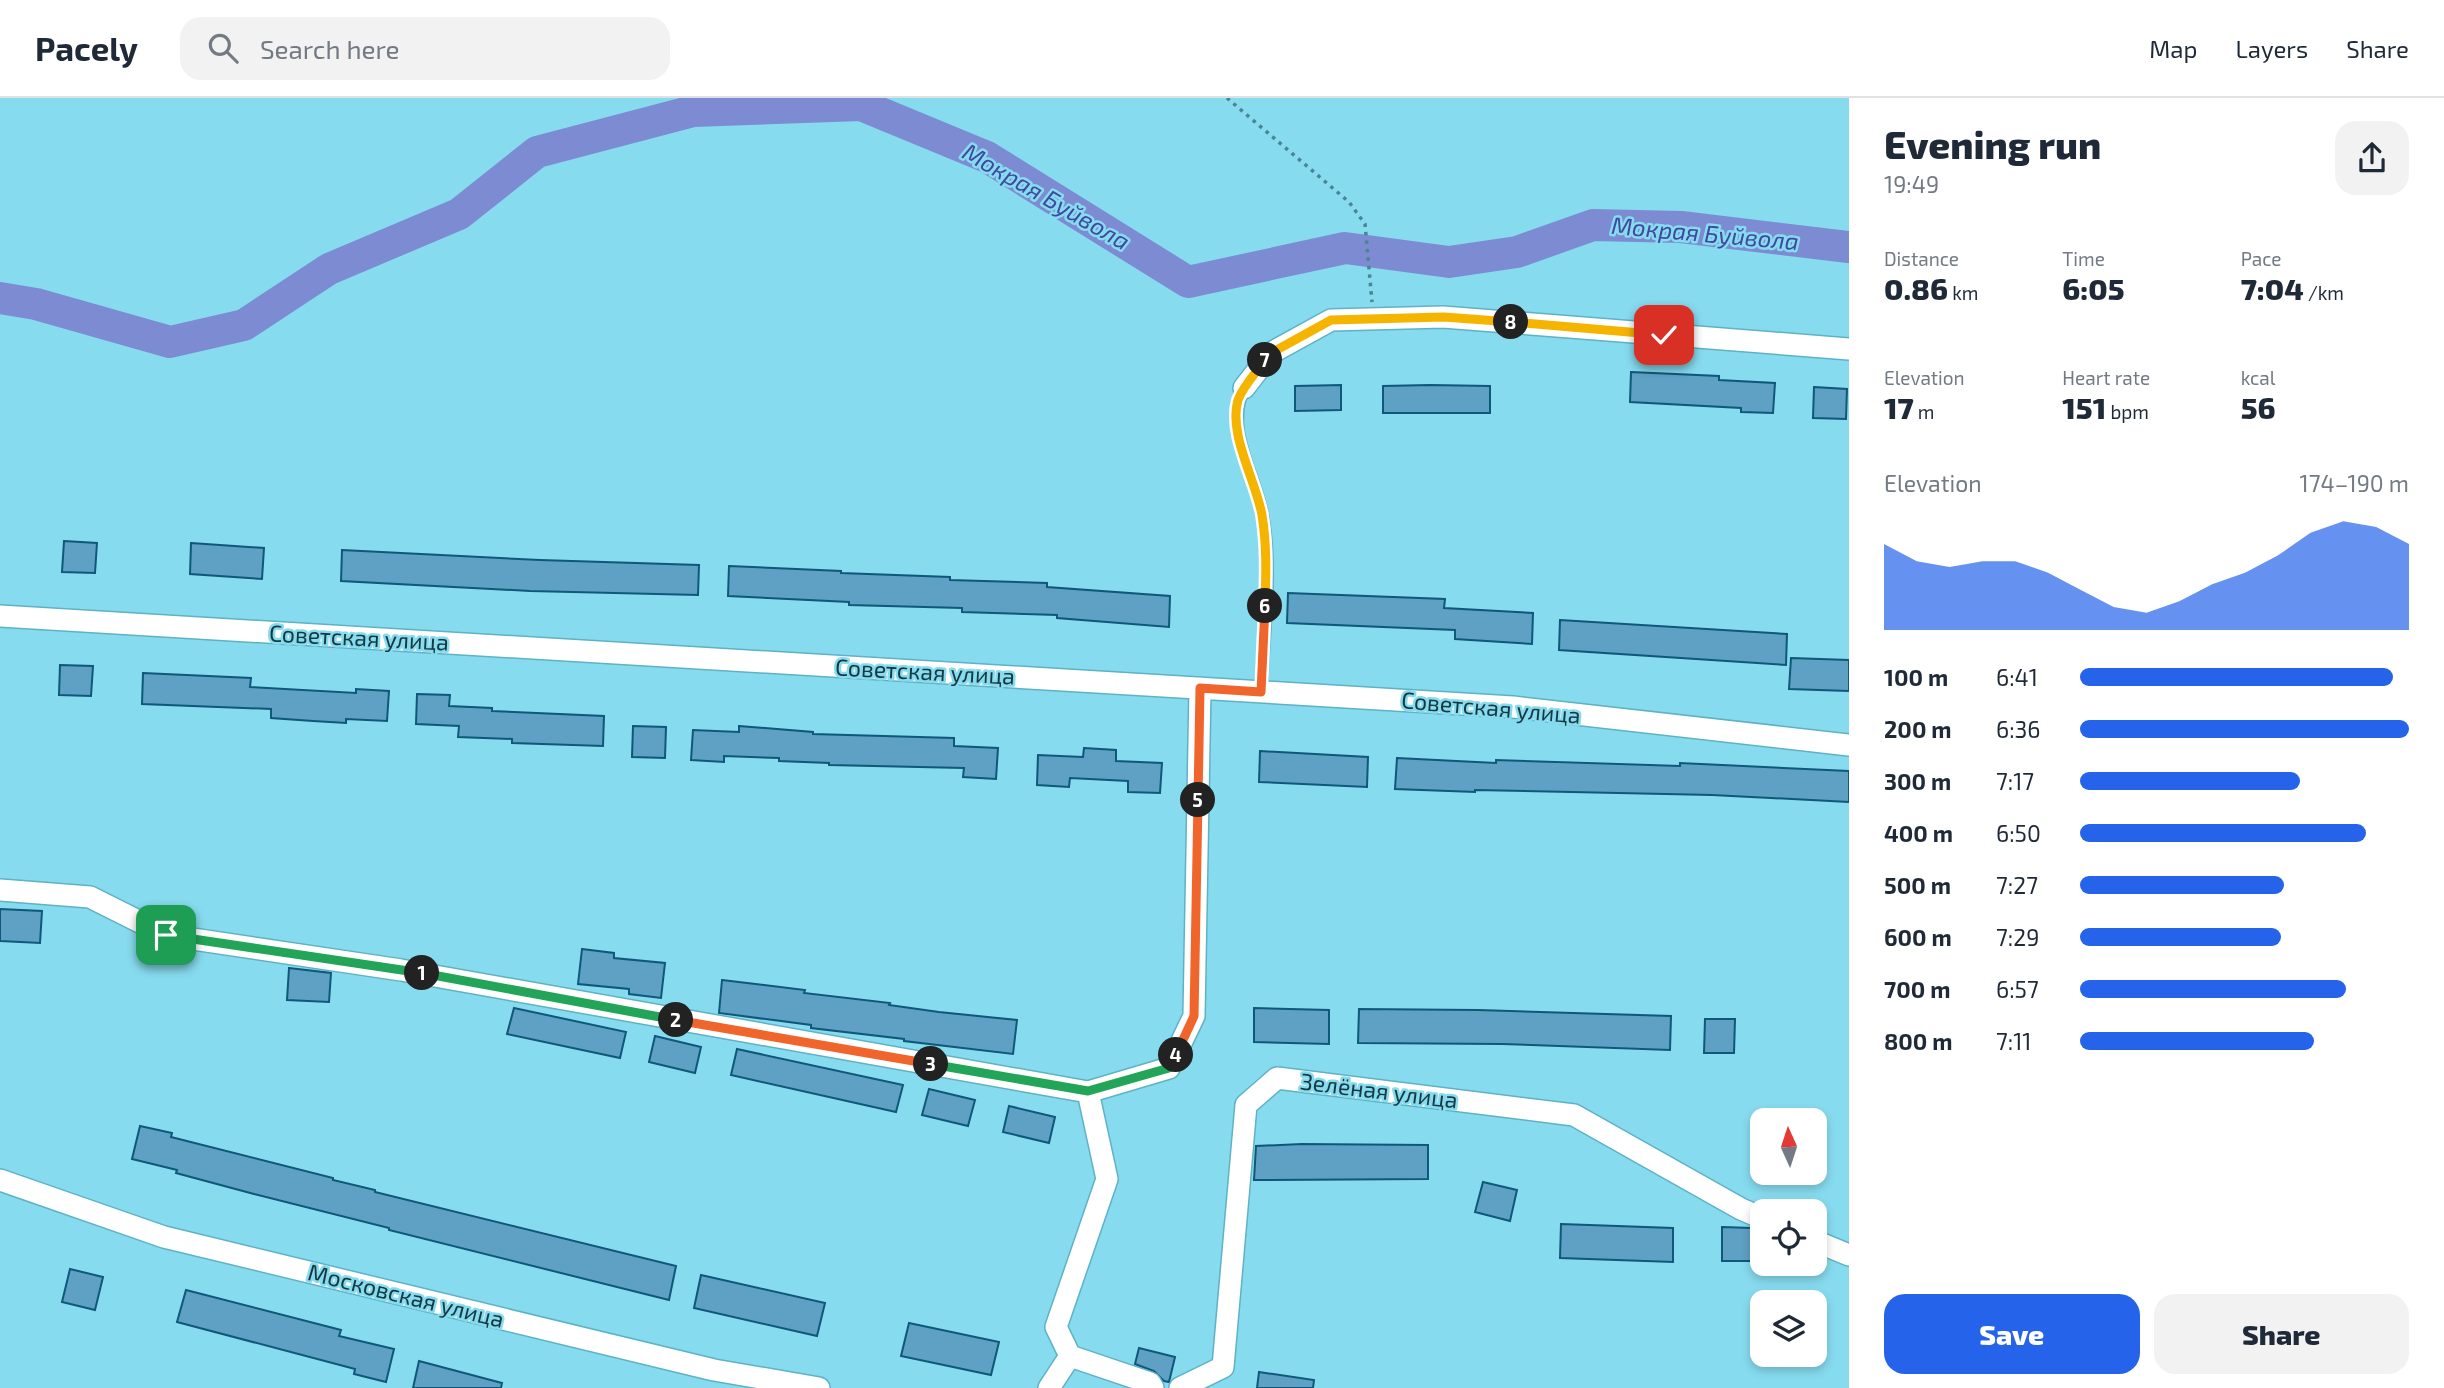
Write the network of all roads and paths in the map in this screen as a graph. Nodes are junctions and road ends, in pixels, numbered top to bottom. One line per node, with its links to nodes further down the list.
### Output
1 (1227, 98): 2 (path)
2 (1371, 283)
3 (1849, 349): 4 (street)
4 (1244, 388): 7 (lane)
5 (0, 616): 6 (street, Советская улица)
6 (1200, 688): 7 (street, Советская улица); 10 (street)
7 (1261, 692): 8 (street, Советская улица)
8 (1849, 745)
9 (0, 890): 10 (street)
10 (1088, 1091): 15 (street)
11 (0, 1180): 16 (street, Московская улица)
12 (1750, 1213): 19 (street, Зелёная улица)
13 (1827, 1246): 14 (street)
14 (1849, 1255)
15 (1070, 1356): 17 (street); 18 (street)
16 (819, 1388)
17 (1049, 1388)
18 (1153, 1388)
19 (1180, 1388)

